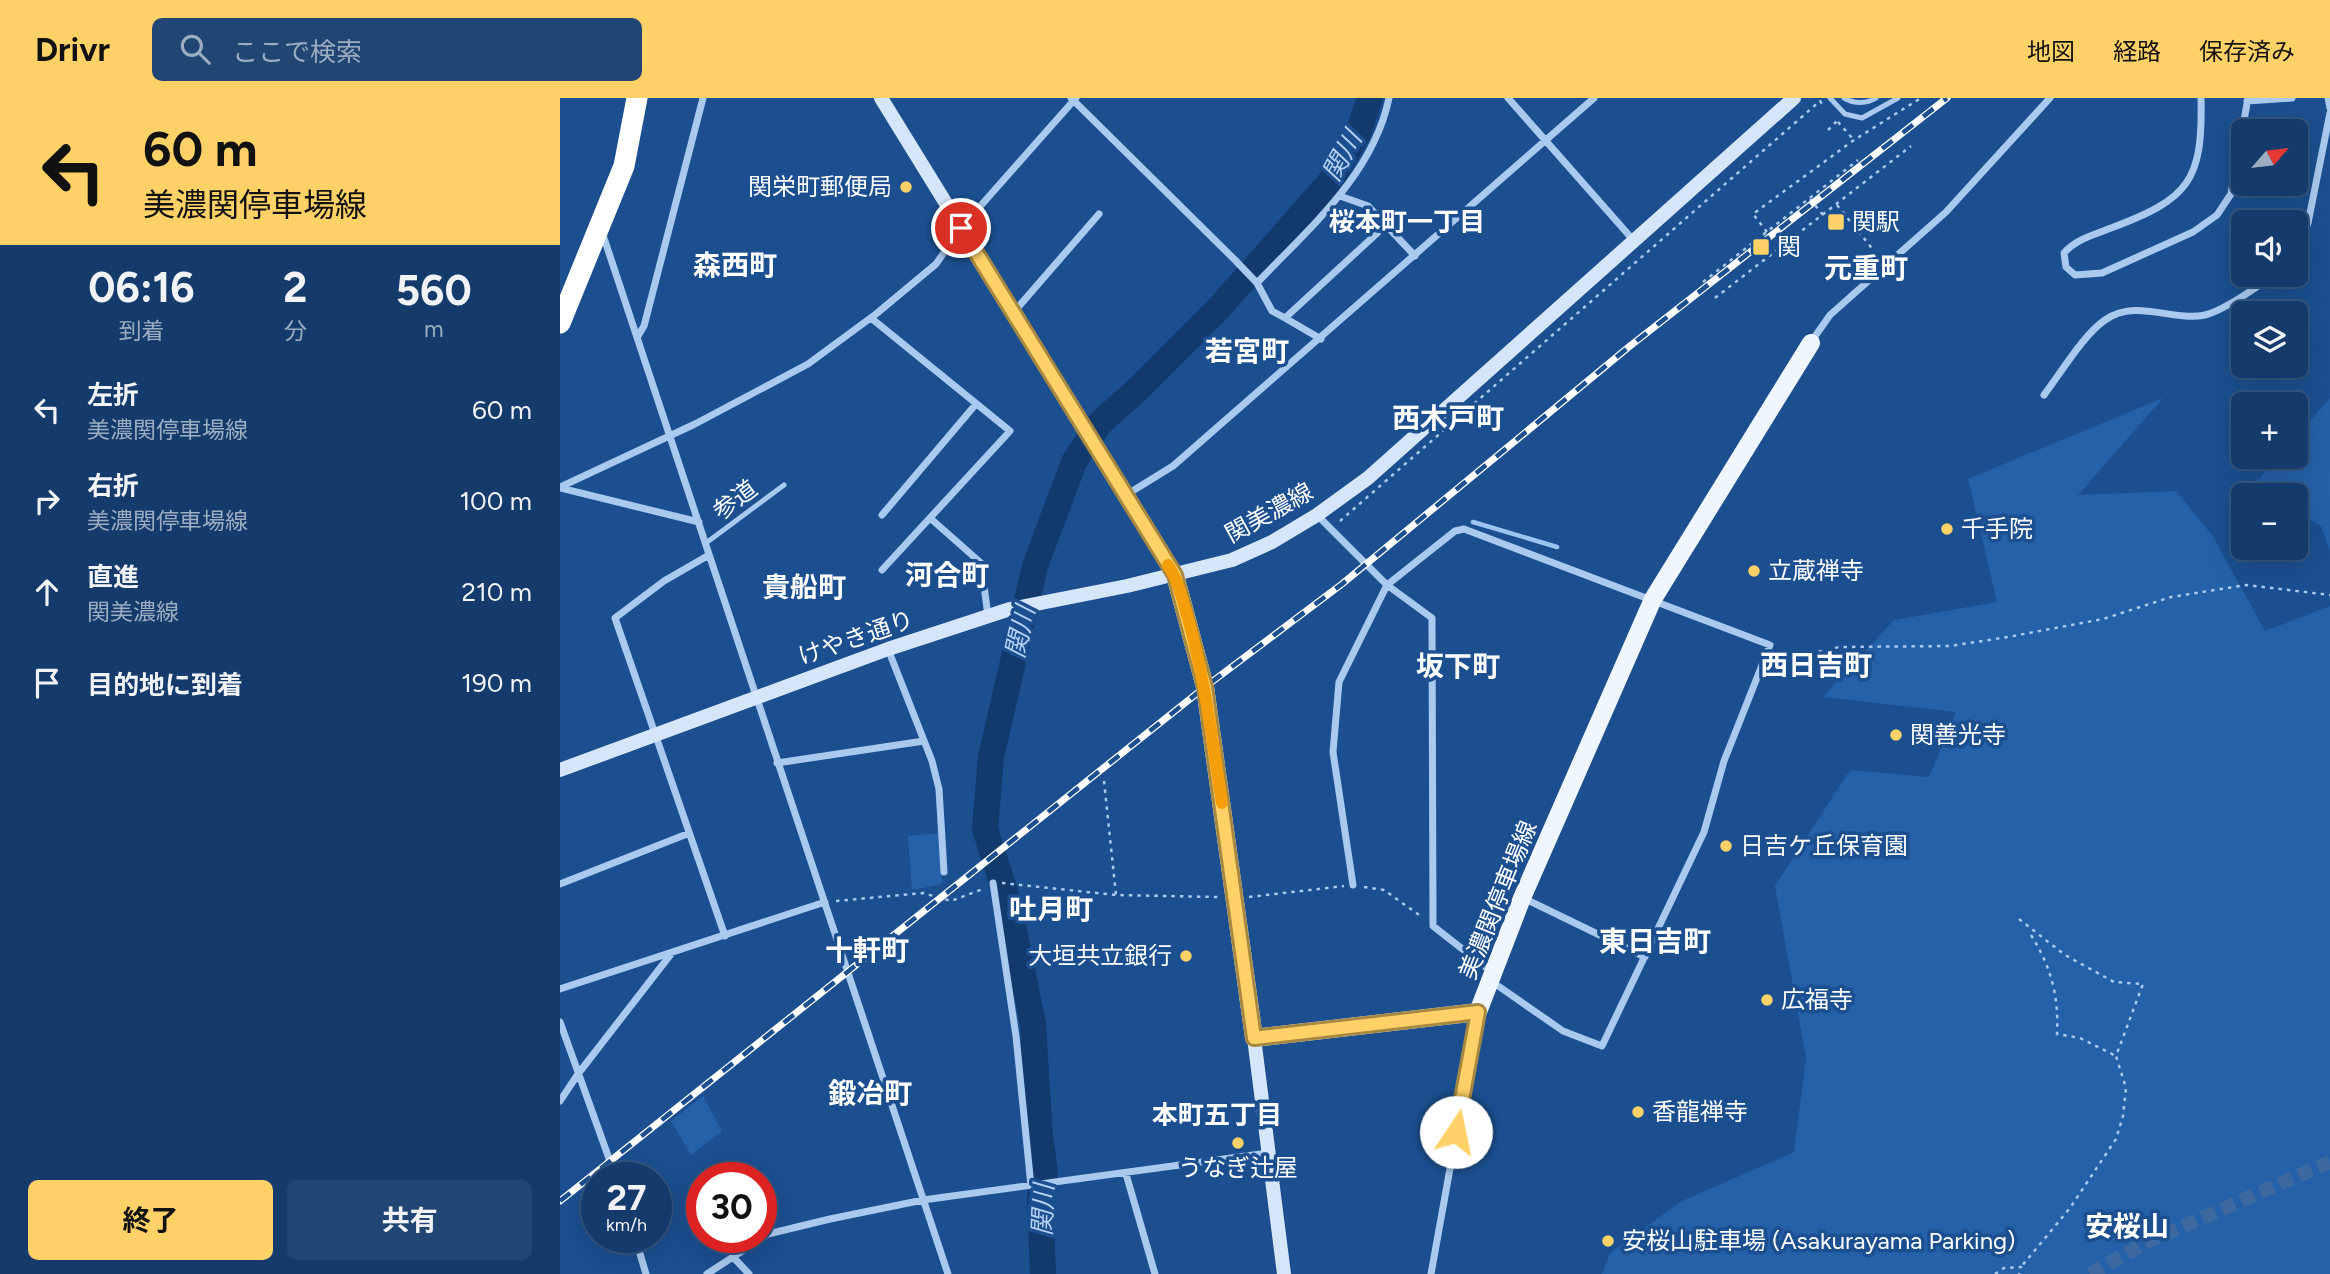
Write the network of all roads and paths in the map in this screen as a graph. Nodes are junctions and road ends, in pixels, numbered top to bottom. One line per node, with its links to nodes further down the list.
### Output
1 (637, 98): 34 (highway)
2 (703, 98): 49 (street)
3 (881, 98): 36 (main road)
4 (1389, 98): 28 (street)
5 (1508, 98): 23 (street)
6 (1594, 98): 23 (street)
7 (1794, 98): 38 (main road, 関美濃線)
8 (1830, 98): 11 (lane)
9 (1844, 98): 10 (lane)
10 (1876, 98)
11 (1898, 98)
12 (1921, 98): 22 (path)
13 (2050, 98): 40 (street)
14 (2201, 98): 18 (street)
15 (2292, 98): 18 (street)
16 (2328, 98): 19 (street)
17 (1074, 99): 36 (street); 42 (street)
18 (2248, 99)
19 (2330, 111): 33 (street)
20 (1837, 121): 21 (path); 22 (path); 62 (path)
21 (1828, 130)
22 (1854, 140): 26 (path)
23 (1545, 142): 38 (street); 39 (street)
24 (1834, 145): 26 (path)
25 (1911, 146): 30 (path)
26 (1839, 151): 37 (path)
27 (1858, 160): 29 (path)
28 (1340, 196): 35 (street); 42 (street)
29 (1810, 199): 32 (path); 37 (path)
30 (1837, 205): 32 (path); 40 (path)
31 (1099, 214): 45 (street)
32 (1823, 215): 44 (path)
33 (2308, 223)
34 (600, 225): 48 (highway); 49 (street)
35 (1386, 225): 39 (street); 47 (street)
36 (961, 228): 45 (main road); 46 (street)
37 (1767, 232): 41 (path)
38 (1635, 242): 59 (main road, 関美濃線)
39 (1415, 256): 50 (street)
40 (1886, 264): 51 (street)
41 (1703, 282)
42 (1257, 283): 47 (street)
43 (2255, 287): 52 (street)
44 (1715, 298)
45 (1013, 313): 57 (main road)
46 (871, 318): 53 (street); 54 (street)
47 (1284, 318): 50 (street)
48 (560, 323)
49 (638, 335): 54 (street)
50 (1321, 339): 57 (street)
51 (1811, 343): 69 (main road, 美濃関停車場線)
52 (2044, 395)
53 (975, 404): 58 (street); 60 (street)
54 (671, 433): 56 (street); 61 (street)
55 (785, 485): 63 (lane, 参道)
56 (560, 487): 61 (street)
57 (1126, 495): 66 (main road)
58 (882, 515)
59 (1317, 515): 62 (street); 66 (main road, 関美濃線)
60 (930, 518): 65 (street); 70 (street)
61 (699, 522): 63 (street)
62 (1329, 530): 67 (street)
63 (706, 543): 64 (street)
64 (709, 555): 73 (street); 74 (street)
65 (882, 570)
66 (1175, 575): 70 (main road, けやき通り); 87 (main road)
67 (1387, 585): 69 (street); 84 (street); 90 (street)
68 (2330, 595): 72 (path)
69 (1653, 599): 72 (street); 86 (main road, 美濃関停車場線)
70 (988, 616): 71 (main road, けやき通り)
71 (888, 649): 73 (main road, けやき通り); 75 (street)
72 (1763, 664): 94 (street)
73 (756, 698): 74 (main road, けやき通り); 76 (street)
74 (656, 737): 77 (main road, けやき通り); 79 (street)
75 (924, 741): 76 (street); 80 (street)
76 (777, 764): 88 (street)
77 (560, 770)
78 (1104, 781): 85 (path)
79 (687, 834): 83 (street); 92 (street)
80 (944, 872)
81 (1010, 882): 85 (path)
82 (993, 883): 88 (path); 106 (street)
83 (560, 884)
84 (1353, 885): 87 (path); 90 (path)
85 (1116, 895): 87 (path)
86 (1522, 898): 94 (street); 95 (main road, 美濃関停車場線)
87 (1236, 899): 99 (main road)
88 (825, 902): 92 (street); 107 (street)
89 (2019, 919): 100 (path)
90 (1433, 926): 95 (street)
91 (2031, 935): 100 (path)
92 (725, 936): 93 (street)
93 (671, 953): 96 (street); 101 (street)
94 (1645, 957): 95 (street)
95 (1492, 977): 97 (main road, 美濃関停車場線)
96 (560, 989)
97 (1478, 1012): 99 (main road, 美濃関停車場線); 117 (street)
98 (560, 1022): 101 (street)
99 (1254, 1038): 103 (main road)
100 (2116, 1056): 110 (path)
101 (578, 1074): 102 (street); 104 (street)
102 (560, 1101)
103 (1268, 1153): 105 (street); 116 (main road)
104 (610, 1162)
105 (1126, 1174): 106 (street); 115 (street)
106 (1031, 1186): 107 (street)
107 (923, 1200): 109 (street); 114 (street)
108 (640, 1253): 111 (street)
109 (733, 1257): 112 (street); 113 (street)
110 (2021, 1267): 118 (path); 119 (path)
111 (646, 1274)
112 (707, 1274)
113 (749, 1274)
114 (948, 1274)
115 (1155, 1274)
116 (1284, 1274)
117 (1431, 1274)
118 (1995, 1274)
119 (2019, 1274)

